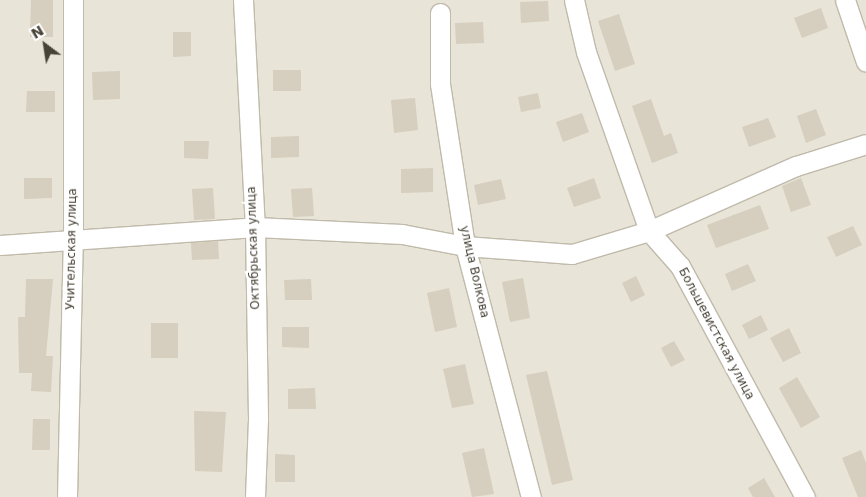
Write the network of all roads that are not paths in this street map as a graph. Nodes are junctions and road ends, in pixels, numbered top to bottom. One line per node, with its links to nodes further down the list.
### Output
1 (73, 0): 10 (street, Учительская улица)
2 (243, 0): 8 (street, Октябрьская улица)
3 (574, 0): 9 (street, Большевистская улица)
4 (845, 0): 6 (street)
5 (440, 13): 12 (street, улица Волкова)
6 (866, 62)
7 (866, 144): 9 (street)
8 (255, 227): 10 (street); 12 (street); 14 (street, Октябрьская улица)
9 (649, 231): 12 (street); 16 (street, Большевистская улица)
10 (73, 239): 11 (street); 13 (street, Учительская улица)
11 (0, 245)
12 (465, 246): 15 (street, улица Волкова)
13 (68, 497)
14 (255, 497)
15 (532, 497)
16 (805, 497)

